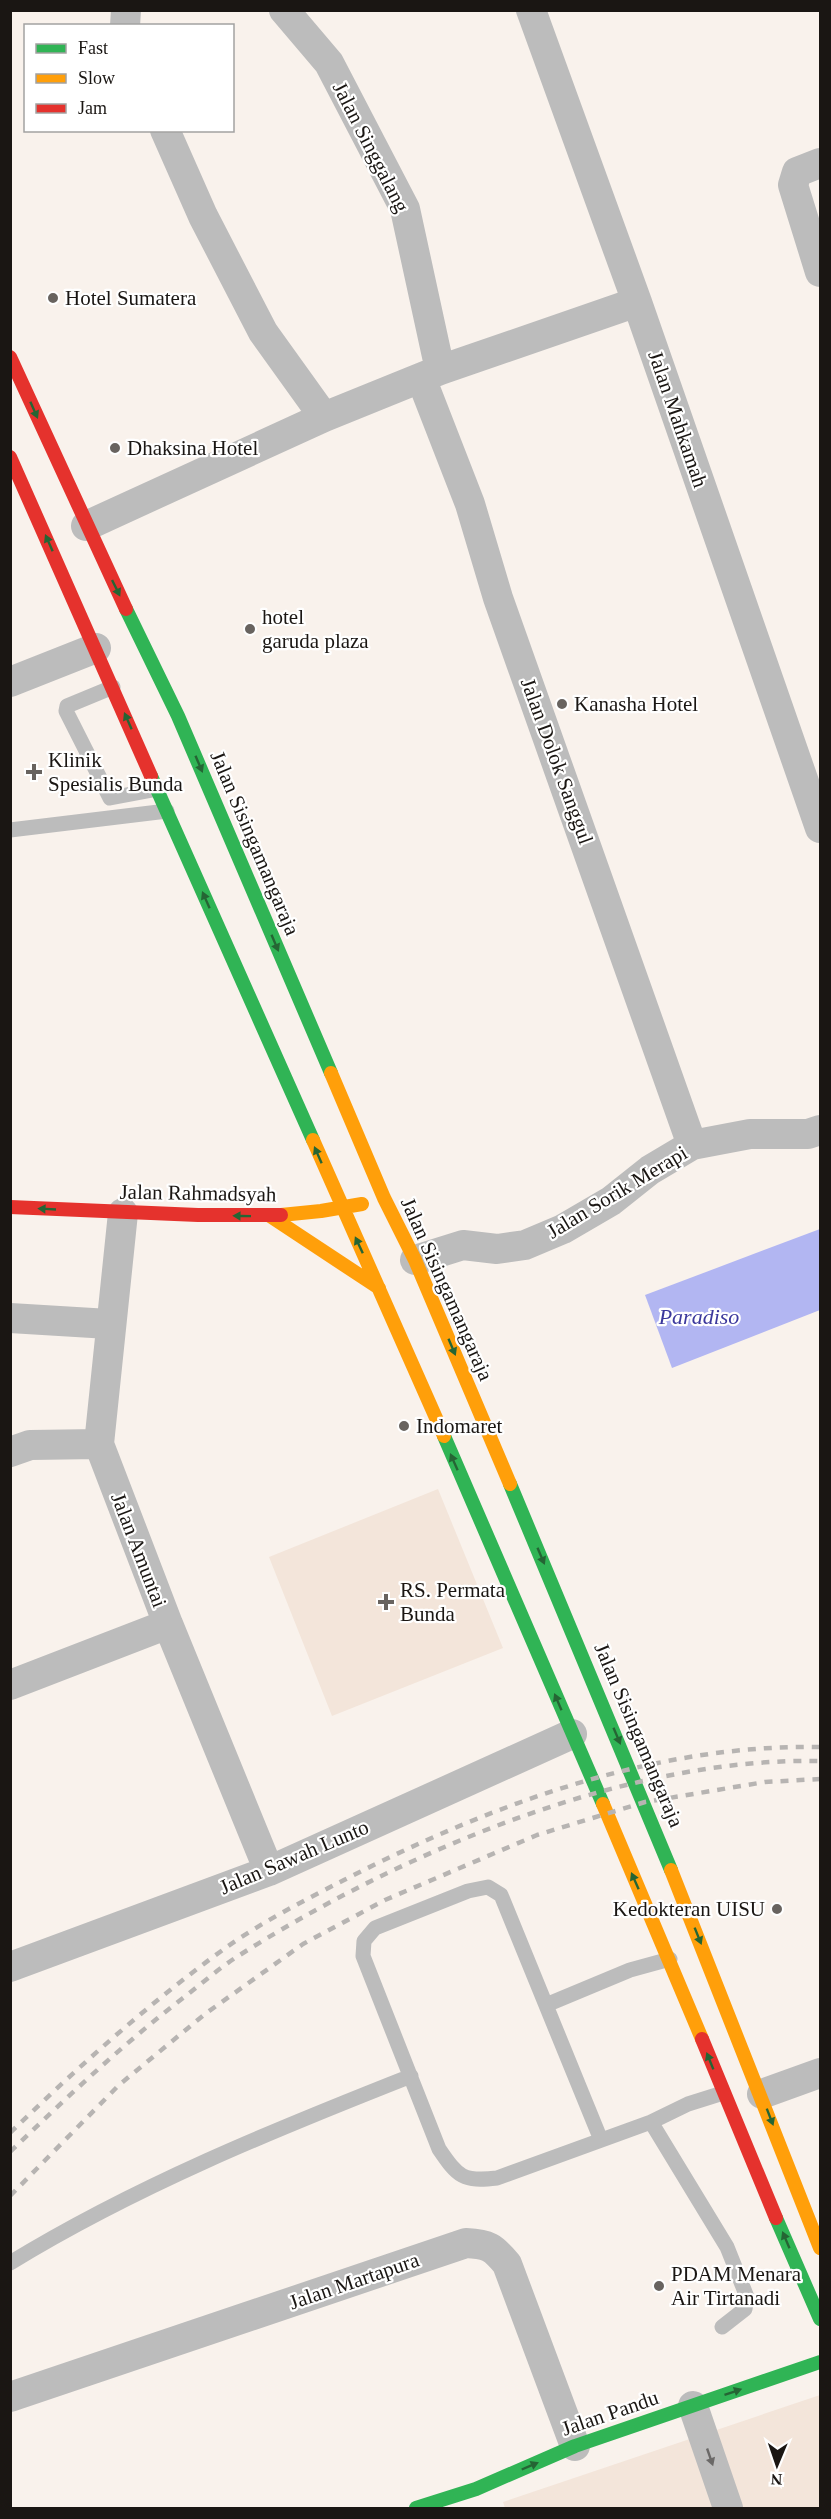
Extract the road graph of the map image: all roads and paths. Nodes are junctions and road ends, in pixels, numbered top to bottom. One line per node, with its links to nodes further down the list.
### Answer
1 (284, 10): 8 (street, Jalan Singgalang)
2 (531, 10): 6 (street, Jalan Mahkamah)
3 (166, 132): 9 (street)
4 (820, 163): 5 (street)
5 (820, 272)
6 (638, 302): 8 (street); 17 (street, Jalan Mahkamah)
7 (10, 357): 11 (main road, Jalan Sisingamangaraja, one-way to 11)
8 (430, 374): 9 (street); 20 (street, Jalan Dolok Sanggul)
9 (324, 417): 11 (street)
10 (10, 457): 12 (main road, one-way to 10)
11 (86, 526): 21 (main road, Jalan Sisingamangaraja, one-way to 21)
12 (96, 648): 13 (street); 14 (main road)
13 (10, 682)
14 (113, 687): 15 (main road, one-way to 14); 15 (lane)
15 (158, 789): 16 (main road)
16 (167, 811): 18 (lane); 23 (main road, one-way to 16)
17 (820, 828)
18 (10, 830)
19 (820, 1130): 20 (street, Jalan Sorik Merapi)
20 (692, 1145): 26 (street, Jalan Sorik Merapi)
21 (384, 1198): 23 (main road, Jalan Rahmadsyah); 26 (main road, Jalan Sisingamangaraja)
22 (10, 1207): 24 (main road, Jalan Rahmadsyah, one-way to 22)
23 (342, 1209): 25 (main road, Jalan Rahmadsyah); 27 (main road, one-way to 23)
24 (123, 1213): 25 (main road, Jalan Rahmadsyah, one-way to 24); 29 (street, Jalan Amuntai)
25 (270, 1216): 27 (main road)
26 (416, 1260): 42 (main road, Jalan Sisingamangaraja, one-way to 42)
27 (380, 1289): 34 (main road, one-way to 27)
28 (10, 1318): 29 (street)
29 (110, 1324): 30 (street, Jalan Amuntai)
30 (99, 1444): 31 (street); 32 (street, Jalan Amuntai)
31 (17, 1447)
32 (168, 1624): 33 (street); 35 (street, Jalan Amuntai)
33 (10, 1685)
34 (572, 1734): 35 (street, Jalan Sawah Lunto); 36 (main road, one-way to 34)
35 (269, 1871): 37 (street, Jalan Sawah Lunto)
36 (670, 1959): 38 (lane); 41 (main road, one-way to 36)
37 (10, 1967)
38 (546, 2005): 40 (lane); 44 (lane)
39 (820, 2073): 42 (street)
40 (411, 2076): 44 (lane); 46 (lane)
41 (723, 2093): 43 (lane); 47 (main road, one-way to 41)
42 (762, 2094): 45 (main road, Jalan Sisingamangaraja, one-way to 45)
43 (651, 2122): 44 (lane); 48 (lane)
44 (601, 2140)
45 (820, 2248)
46 (10, 2263)
47 (818, 2317)
48 (722, 2327)
49 (820, 2362): 51 (main road, Jalan Pandu, one-way to 49)
50 (10, 2397): 52 (street, Jalan Martapura)
51 (693, 2406): 52 (main road, Jalan Pandu); 55 (street, one-way to 55)
52 (575, 2446): 53 (main road, Jalan Pandu, one-way to 52)
53 (479, 2499): 54 (main road, Jalan Pandu)
54 (416, 2508)
55 (728, 2508)

